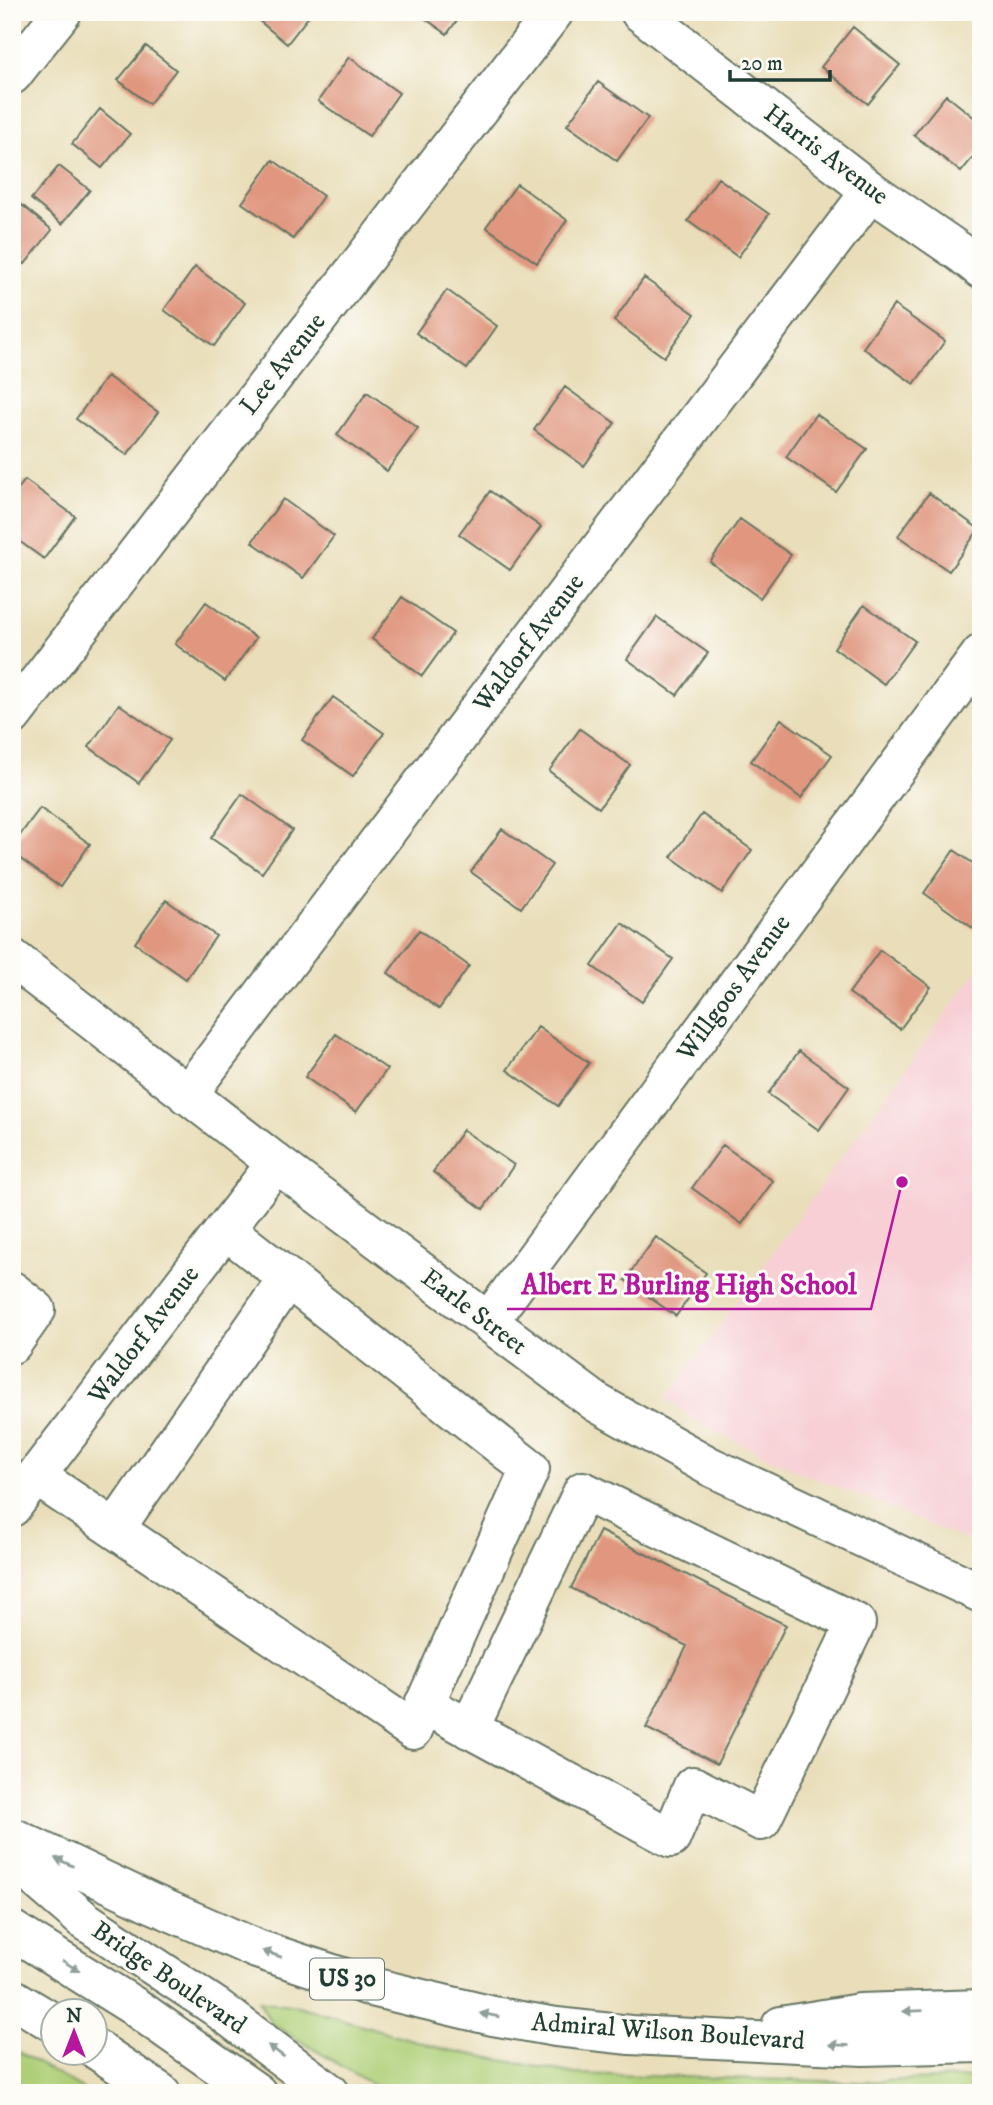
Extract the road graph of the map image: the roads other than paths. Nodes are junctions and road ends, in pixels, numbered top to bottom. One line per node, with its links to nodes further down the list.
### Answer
1 (62, 12): 4 (main road)
2 (554, 12): 8 (main road, Lee Avenue)
3 (640, 12): 5 (main road, Harris Avenue)
4 (12, 75)
5 (871, 191): 6 (main road, Harris Avenue); 10 (main road, Waldorf Avenue)
6 (974, 250)
7 (981, 654): 15 (main road, Willgoos Avenue)
8 (12, 716)
9 (12, 958): 10 (main road, Earle Street)
10 (187, 1095): 11 (main road, Earle Street)
11 (276, 1163): 12 (main road, Waldorf Avenue); 15 (main road, Earle Street)
12 (225, 1229): 13 (main road); 17 (main road, Waldorf Avenue)
13 (288, 1278): 19 (main road); 21 (main road)
14 (12, 1291): 16 (main road)
15 (488, 1322): 20 (main road, Earle Street)
16 (12, 1344)
17 (36, 1476): 18 (main road, Waldorf Avenue); 19 (main road)
18 (12, 1507)
19 (115, 1529): 21 (main road)
20 (981, 1593)
21 (424, 1704): 22 (main road)
22 (469, 1729): 22 (main road)
23 (12, 1838): 29 (main road, Admiral Wilson Boulevard / US 30, one-way to 23)
24 (12, 1858): 34 (main road, Bridge Boulevard, one-way to 24)
25 (12, 1930): 33 (main road, one-way to 33)
26 (12, 1998): 28 (main road)
27 (981, 2009): 29 (main road, one-way to 29)
28 (38, 2014)
29 (704, 2038): 30 (main road, Admiral Wilson Boulevard / US 30, one-way to 29)
30 (981, 2043)
31 (108, 2057): 32 (main road)
32 (161, 2093)
33 (257, 2093)
34 (330, 2093)

